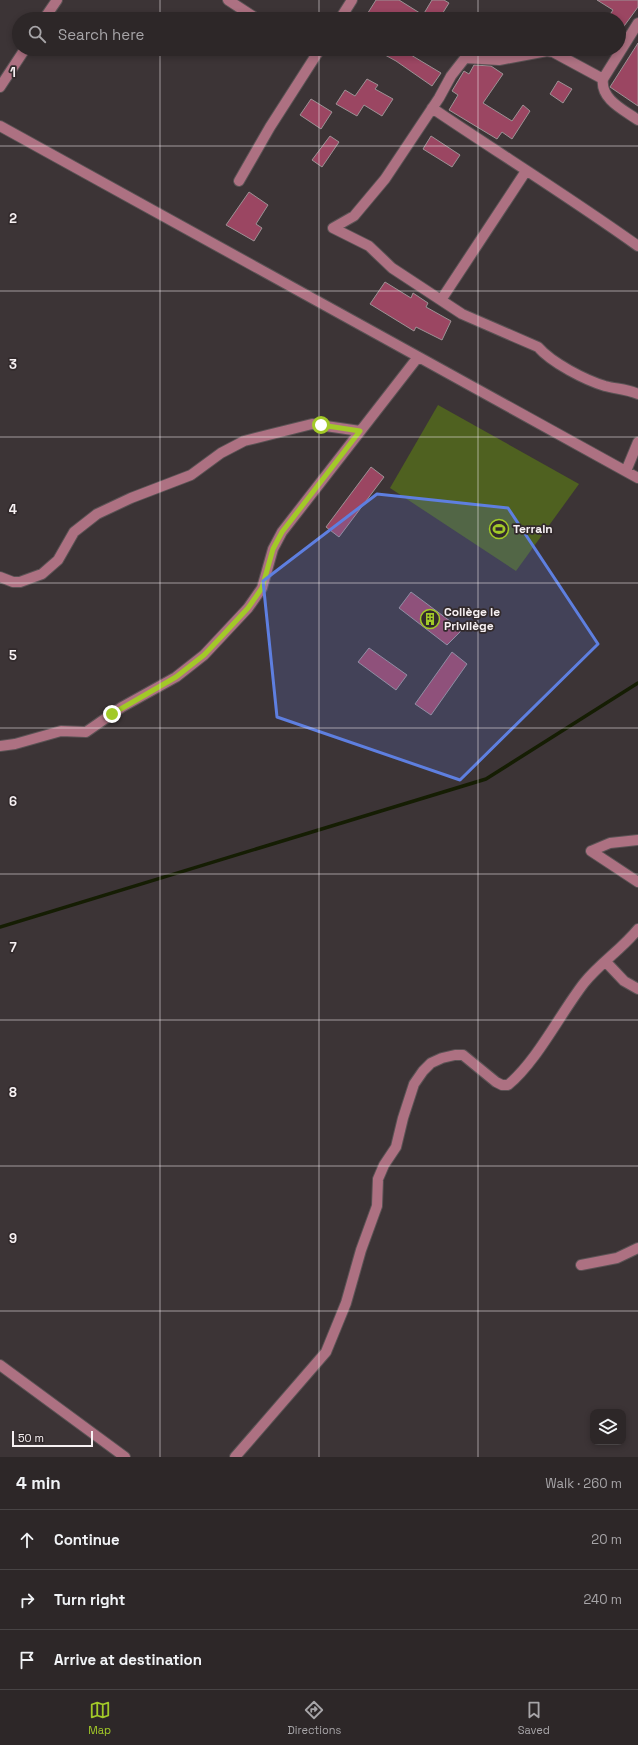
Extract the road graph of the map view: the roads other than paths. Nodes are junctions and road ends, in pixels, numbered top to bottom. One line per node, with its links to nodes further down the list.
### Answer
1 (57, 0): 4 (street)
2 (228, 0): 5 (street)
3 (352, 0): 6 (street)
4 (49, 12)
5 (247, 12)
6 (344, 12)
7 (638, 23): 8 (street)
8 (626, 42)
9 (20, 56): 15 (street)
10 (315, 56): 20 (street)
11 (518, 56): 16 (street)
12 (561, 56): 14 (street)
13 (617, 56): 14 (street)
14 (603, 79): 17 (street)
15 (0, 87)
16 (432, 108): 19 (street); 22 (street)
17 (638, 120)
18 (0, 126): 23 (street)
19 (526, 171): 21 (street); 22 (street)
20 (239, 181)
21 (638, 246)
22 (441, 300): 24 (street)
23 (418, 357): 25 (street); 27 (street)
24 (638, 394)
25 (360, 431): 29 (street); 30 (street)
26 (638, 442): 27 (street)
27 (626, 471): 28 (street)
28 (638, 478)
29 (0, 578)
30 (0, 746)
31 (638, 840): 32 (street)
32 (638, 882)
33 (638, 929): 34 (street)
34 (606, 962): 35 (street); 40 (street)
35 (638, 989)
36 (638, 1248): 37 (street)
37 (581, 1265)
38 (0, 1365): 39 (street)
39 (125, 1457)
40 (235, 1457)

